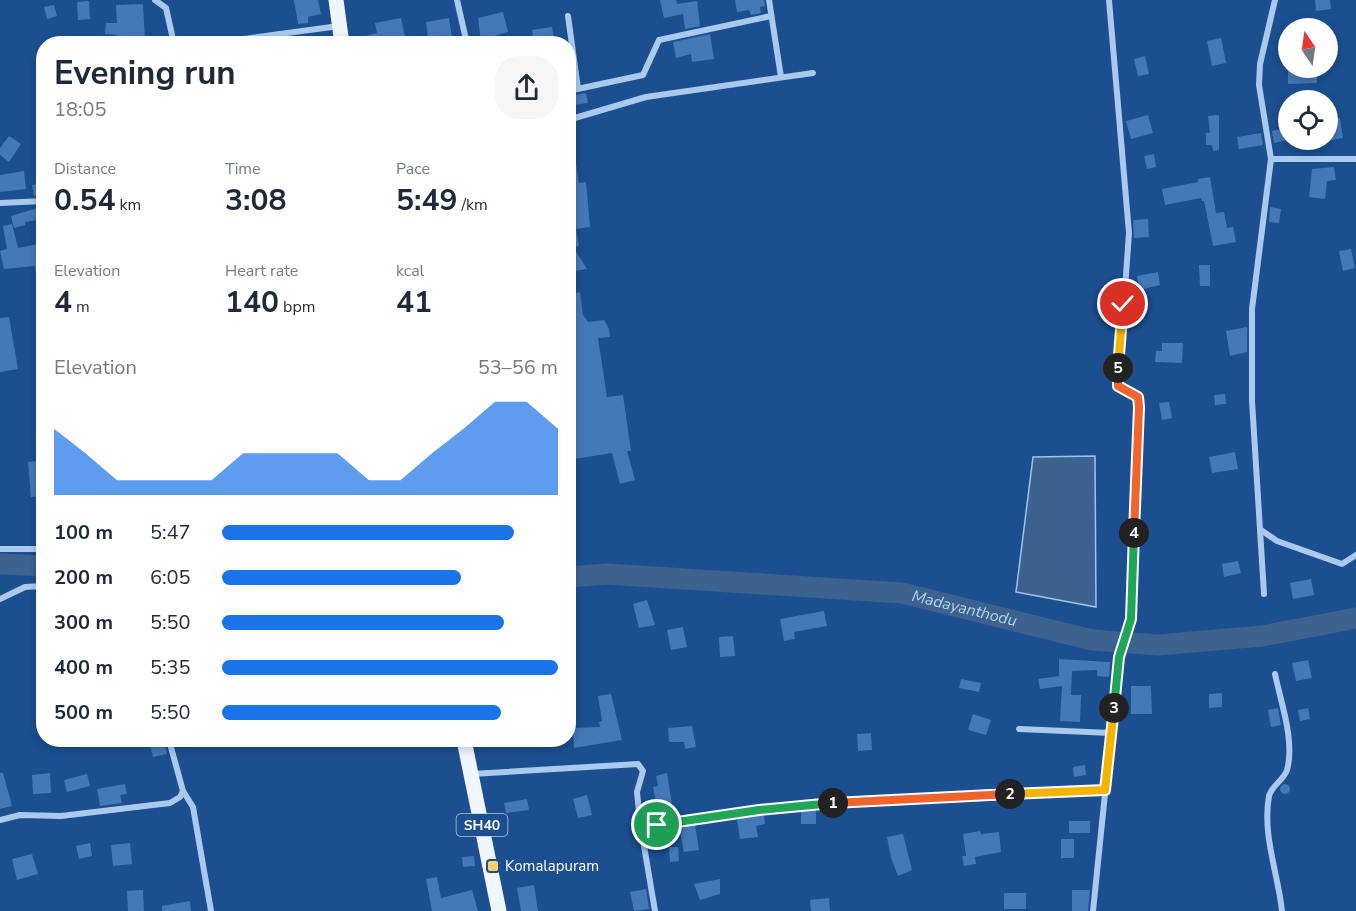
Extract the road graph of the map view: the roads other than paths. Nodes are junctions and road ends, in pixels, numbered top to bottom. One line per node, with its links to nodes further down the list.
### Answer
1 (155, 0): 8 (street)
2 (166, 0): 8 (street)
3 (336, 0): 11 (main road)
4 (457, 0): 15 (street)
5 (769, 0): 10 (street)
6 (1109, 0): 35 (street)
7 (1275, 0): 22 (street)
8 (166, 8): 12 (street)
9 (568, 16): 16 (street)
10 (771, 16): 19 (street); 20 (street)
11 (340, 26): 13 (street); 14 (main road)
12 (172, 36)
13 (266, 36)
14 (341, 36)
15 (465, 36)
16 (571, 36)
17 (813, 73): 19 (street)
18 (576, 74): 20 (street)
19 (781, 77): 21 (street)
20 (578, 89)
21 (576, 118)
22 (1271, 159): 23 (street); 26 (street)
23 (1356, 159)
24 (36, 201): 25 (street)
25 (0, 203)
26 (1261, 530): 29 (street); 31 (street)
27 (0, 549): 28 (street)
28 (36, 549)
29 (1356, 555)
30 (36, 586): 32 (street)
31 (1264, 594)
32 (0, 599)
33 (1275, 674): 47 (street)
34 (1019, 729): 35 (street)
35 (1111, 733): 39 (street)
36 (171, 747): 40 (street)
37 (465, 747): 38 (main road, SH40)
38 (471, 774): 42 (street); 44 (main road, SH40)
39 (1105, 790): 42 (street); 46 (street)
40 (183, 791): 41 (street); 43 (street)
41 (0, 820)
42 (640, 822): 45 (street)
43 (211, 911)
44 (499, 911)
45 (655, 911)
46 (1093, 911)
47 (1282, 911)

